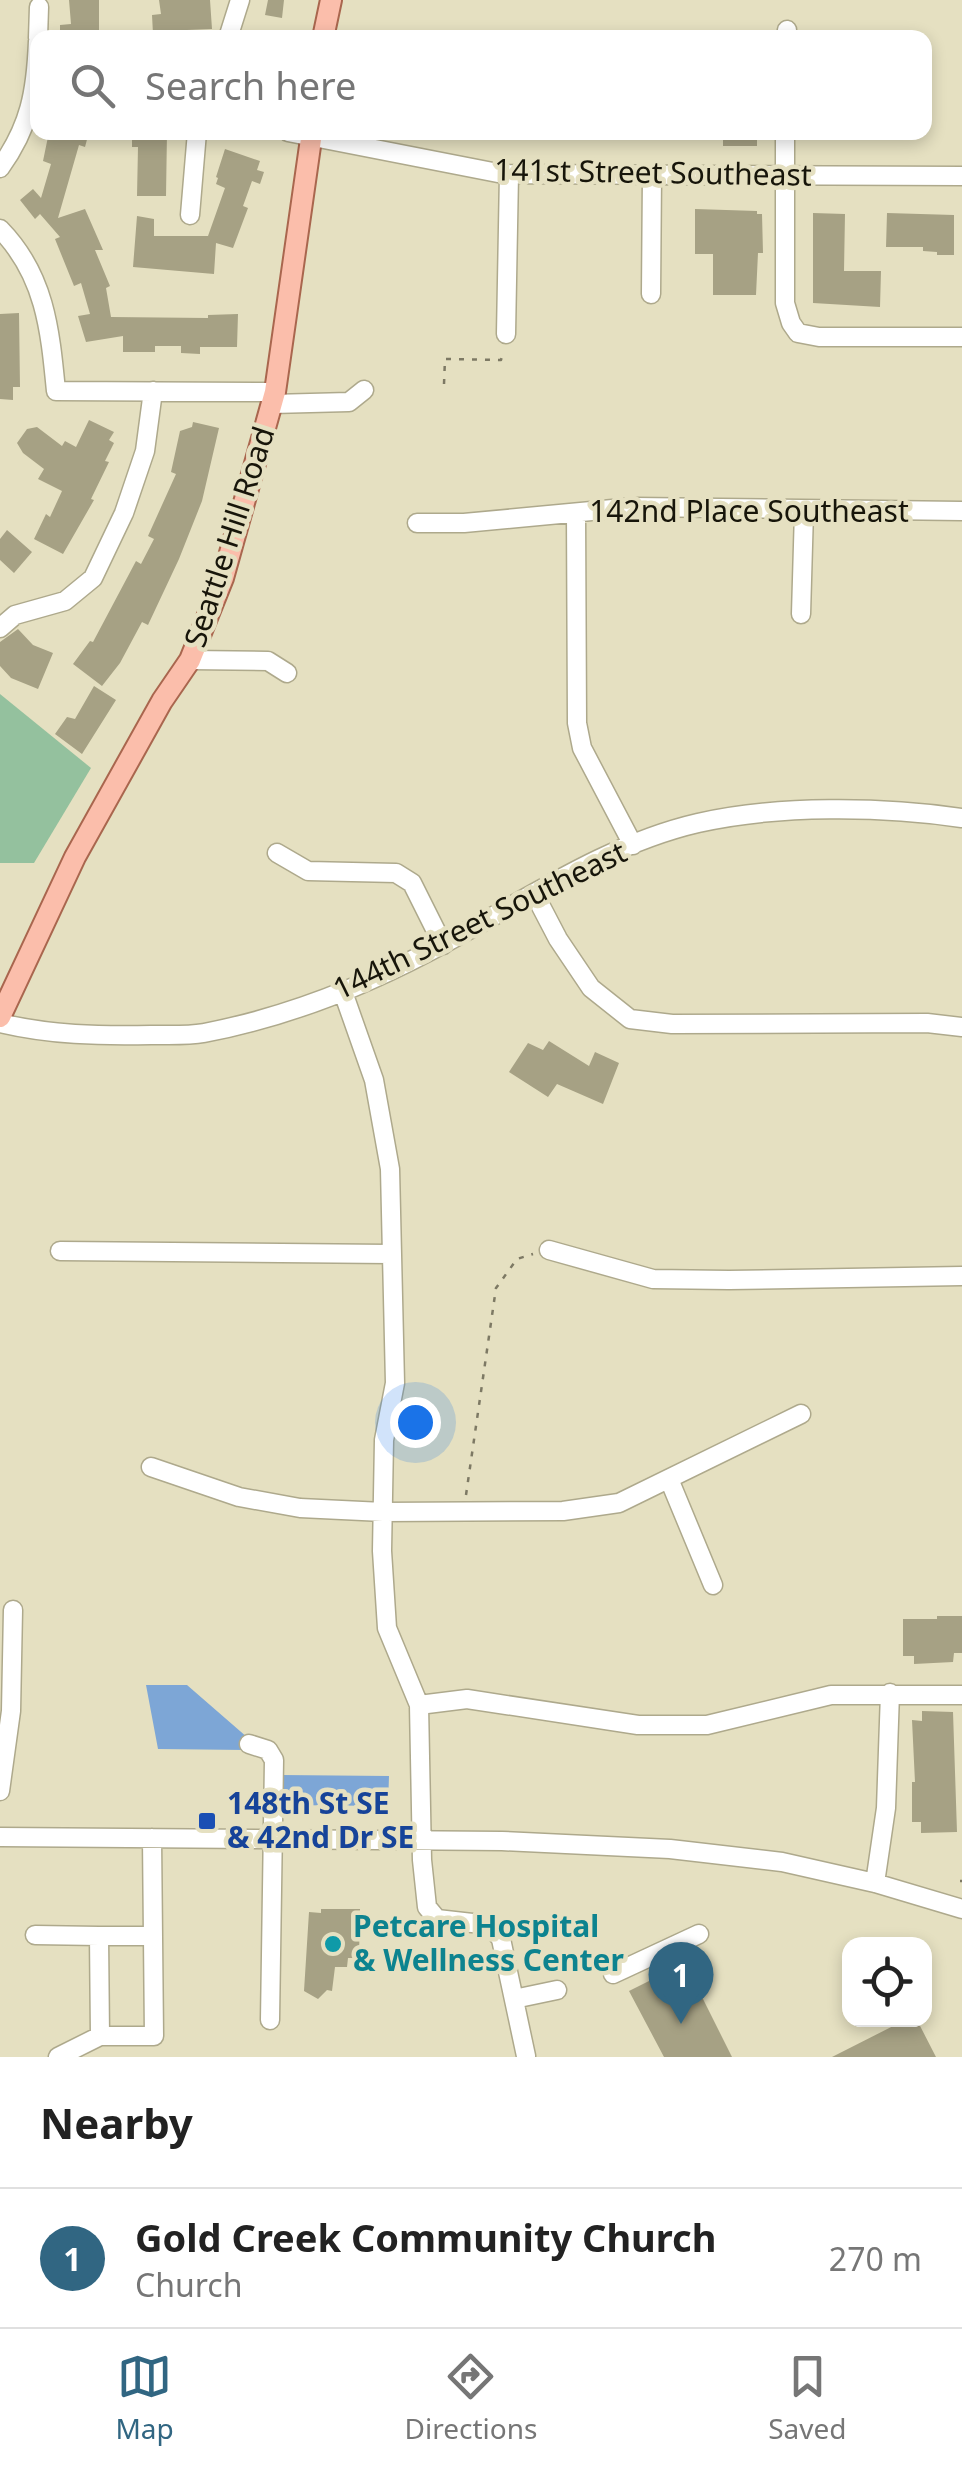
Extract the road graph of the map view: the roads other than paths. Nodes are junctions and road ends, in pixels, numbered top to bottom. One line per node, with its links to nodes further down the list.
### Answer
1 (240, 0): 5 (street)
2 (330, 0): 6 (main road)
3 (39, 7): 4 (street)
4 (38, 30)
5 (231, 30)
6 (324, 30)
7 (30, 111): 12 (street)
8 (196, 140): 17 (street)
9 (311, 140): 24 (main road, Seattle Hill Road)
10 (337, 140): 13 (street, 141st Street Southeast)
11 (786, 140): 15 (street)
12 (0, 168)
13 (509, 174): 14 (street, 141st Street Southeast); 20 (street)
14 (652, 174): 15 (street, 141st Street Southeast); 19 (street)
15 (785, 175): 16 (street, 141st Street Southeast); 21 (street)
16 (962, 176)
17 (190, 214)
18 (0, 229): 23 (street)
19 (651, 294)
20 (506, 334)
21 (962, 337)
22 (364, 390): 24 (street)
23 (153, 391): 24 (street); 30 (street)
24 (274, 398): 31 (main road, Seattle Hill Road)
25 (804, 511): 26 (street, 142nd Place Southeast); 27 (street, 142nd Place Southeast); 29 (street)
26 (962, 512)
27 (576, 513): 28 (street, 142nd Place Southeast); 34 (street)
28 (417, 524)
29 (801, 614)
30 (0, 628)
31 (190, 660): 32 (street); 39 (main road, Seattle Hill Road)
32 (287, 673)
33 (962, 818): 34 (street, 144th Street Southeast)
34 (633, 844): 36 (street, 144th Street Southeast)
35 (277, 853): 37 (street)
36 (534, 893): 37 (street, 144th Street Southeast); 40 (street)
37 (442, 944): 38 (street, 144th Street Southeast)
38 (344, 992): 39 (street, 144th Street Southeast); 43 (street)
39 (0, 1020)
40 (962, 1027)
41 (549, 1250): 44 (street)
42 (60, 1251): 43 (street)
43 (390, 1254): 48 (street)
44 (962, 1276)
45 (800, 1414): 47 (street)
46 (151, 1467): 48 (street)
47 (669, 1479): 48 (street); 49 (street)
48 (383, 1512): 53 (street)
49 (713, 1586)
50 (13, 1610): 54 (street)
51 (890, 1693): 52 (street); 53 (street); 61 (street)
52 (962, 1694)
53 (420, 1705): 60 (street)
54 (3, 1737): 56 (street)
55 (249, 1744): 59 (street)
56 (0, 1791)
57 (0, 1837): 58 (street)
58 (152, 1838): 59 (street); 66 (street)
59 (272, 1838): 60 (street); 70 (street)
60 (420, 1840): 61 (street); 69 (street)
61 (876, 1882): 62 (street)
62 (962, 1908)
63 (699, 1934): 67 (street)
64 (35, 1936): 65 (street)
65 (99, 1936): 66 (street); 71 (street)
66 (154, 1936): 71 (street)
67 (614, 1974)
68 (557, 1990): 69 (street)
69 (514, 1999): 72 (street)
70 (270, 2020)
71 (100, 2036): 73 (street)
72 (526, 2056)
73 (58, 2057)

